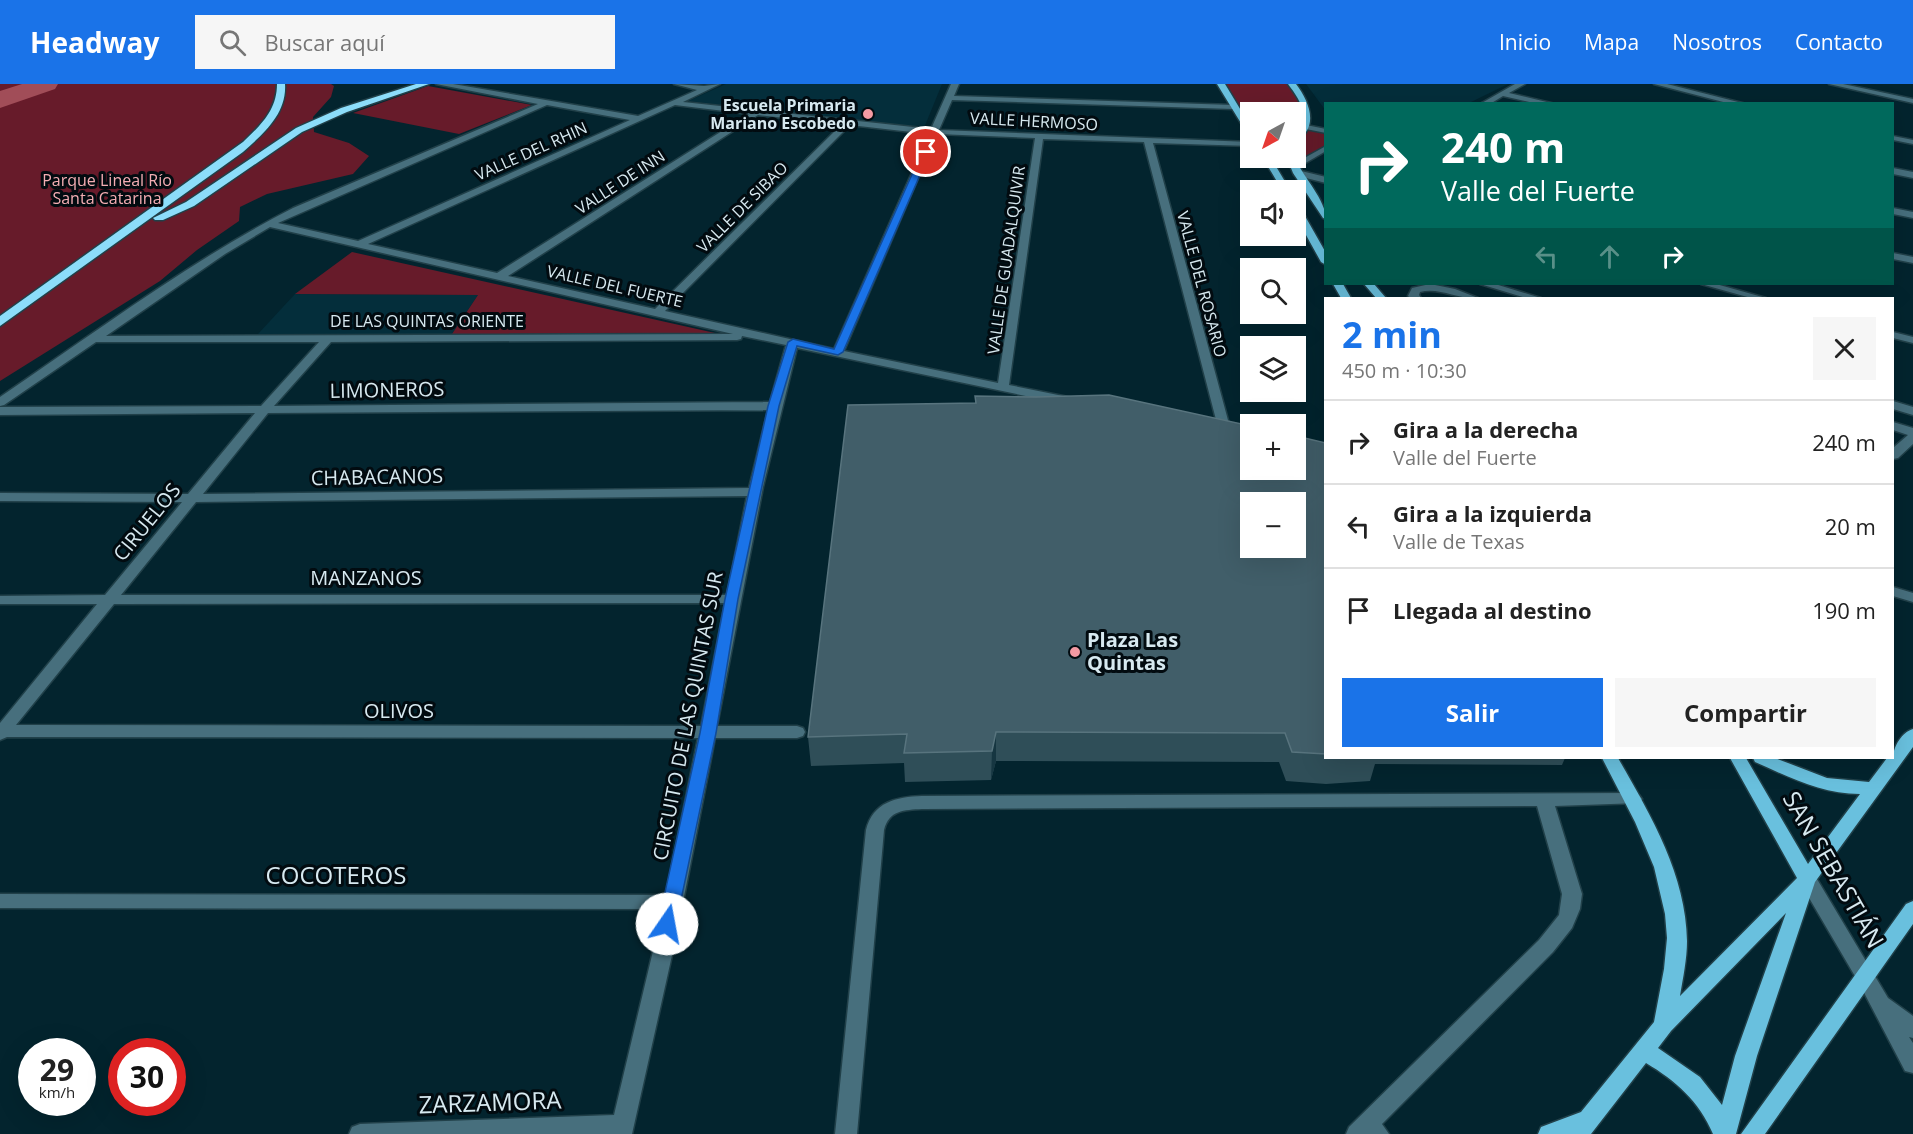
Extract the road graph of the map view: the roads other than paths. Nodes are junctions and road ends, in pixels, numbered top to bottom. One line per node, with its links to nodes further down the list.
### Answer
1 (281, 84): 47 (highway)
2 (425, 84): 47 (highway)
3 (440, 84): 21 (street)
4 (678, 84): 12 (street)
5 (716, 84): 12 (street, VALLE DEL RHIN)
6 (955, 84): 14 (street)
7 (1221, 84): 22 (main road)
8 (1292, 84): 16 (main road)
9 (1521, 84): 13 (street)
10 (1658, 84): 19 (street)
11 (1833, 84): 15 (street)
12 (706, 89): 20 (street, VALLE DEL RHIN)
13 (1502, 94): 17 (street); 18 (street)
14 (948, 98): 22 (street); 29 (street)
15 (1913, 101)
16 (1302, 102)
17 (1488, 102)
18 (1542, 102)
19 (1734, 102)
20 (674, 103): 23 (street, VALLE HERMOSO); 25 (street, VALLE DEL RHIN)
21 (546, 104): 25 (street); 45 (street)
22 (1233, 107): 24 (main road)
23 (757, 112): 26 (street, VALLE HERMOSO); 52 (street, VALLE DE INN)
24 (1240, 118)
25 (639, 119): 48 (street, VALLE DEL RHIN)
26 (847, 123): 29 (street, VALLE HERMOSO); 62 (street, VALLE DE SIBAO)
27 (1306, 127): 28 (street)
28 (1324, 131)
29 (935, 132): 30 (street, VALLE HERMOSO); 70 (street)
30 (1039, 137): 32 (street, VALLE HERMOSO); 71 (street, VALLE DE GUADALQUIVIR)
31 (1894, 138): 33 (street)
32 (1148, 141): 34 (street, VALLE HERMOSO); 81 (street, VALLE DEL ROSARIO)
33 (1913, 142)
34 (1240, 144)
35 (1324, 149): 36 (street)
36 (1306, 159)
37 (1296, 168): 43 (main road)
38 (1300, 168): 41 (street)
39 (1894, 171): 40 (street)
40 (1913, 175)
41 (1324, 179)
42 (1894, 211): 44 (street)
43 (1324, 213)
44 (1913, 215)
45 (269, 224): 48 (street, VALLE DEL FUERTE); 67 (street)
46 (1306, 226): 50 (main road)
47 (122, 236): 63 (highway)
48 (358, 245): 52 (street, VALLE DEL FUERTE)
49 (1894, 256): 51 (street)
50 (1324, 258)
51 (1913, 260)
52 (500, 276): 62 (street, VALLE DEL FUERTE)
53 (1371, 285): 57 (main road)
54 (1489, 285): 60 (street)
55 (1714, 285): 56 (street)
56 (1731, 287): 61 (street)
57 (1380, 297)
58 (1414, 297): 59 (street)
59 (1469, 297)
60 (1532, 297)
61 (1758, 297)
62 (658, 312): 65 (street, VALLE DEL FUERTE)
63 (0, 322)
64 (1894, 335): 68 (street)
65 (762, 337): 66 (street, DE LAS QUINTAS ORIENTE); 69 (street, VALLE DEL FUERTE)
66 (328, 338): 67 (street, DE LAS QUINTAS ORIENTE); 77 (street, CIRUELOS)
67 (92, 339): 72 (street)
68 (1913, 340)
69 (793, 342): 70 (street, VALLE DEL FUERTE); 75 (street, CIRCUITO DE LAS QUINTAS SUR)
70 (838, 352): 71 (street, VALLE DEL FUERTE)
71 (1003, 387): 73 (street, VALLE DEL FUERTE)
72 (0, 402)
73 (1085, 405)
74 (1894, 405): 78 (street)
75 (774, 406): 77 (street, LIMONEROS); 84 (street, CIRCUITO DE LAS QUINTAS SUR)
76 (0, 411): 77 (street, LIMONEROS)
77 (263, 411): 86 (street, CIRUELOS)
78 (1913, 411)
79 (1894, 426): 80 (street)
80 (1913, 432)
81 (1226, 435)
82 (1913, 437): 83 (street)
83 (1894, 454)
84 (755, 492): 86 (street, CHABACANOS); 90 (street, CIRCUITO DE LAS QUINTAS SUR)
85 (0, 497): 86 (street, CHABACANOS)
86 (192, 498): 88 (street, CIRUELOS)
87 (1894, 591): 89 (street)
88 (111, 598): 90 (street, MANZANOS); 91 (street, MANZANOS); 92 (street, CIRUELOS)
89 (1913, 598)
90 (731, 599): 94 (street, CIRCUITO DE LAS QUINTAS SUR)
91 (0, 600)
92 (1, 732): 94 (street, OLIVOS)
93 (797, 732): 94 (street, OLIVOS)
94 (708, 733): 104 (street, CIRCUITO DE LAS QUINTAS SUR)
95 (1913, 735): 99 (main road)
96 (1611, 759): 101 (main road)
97 (1739, 759): 102 (main road, SAN SEBASTIÁN)
98 (1763, 759): 99 (main road)
99 (1873, 788): 102 (main road)
100 (1544, 799): 101 (street); 114 (street); 116 (street)
101 (1633, 799): 108 (main road)
102 (1807, 879): 106 (street, SAN SEBASTIÁN); 108 (main road); 118 (main road)
103 (0, 901): 104 (street, COCOTEROS)
104 (672, 902): 113 (street, CIRCUITO DE LAS QUINTAS SUR)
105 (1913, 909): 106 (main road)
106 (1866, 978): 107 (street, SAN SEBASTIÁN); 119 (main road)
107 (1878, 999): 109 (street); 111 (street, SAN SEBASTIÁN)
108 (1664, 1025): 110 (main road)
109 (1913, 1029)
110 (1643, 1050): 112 (main road); 118 (main road)
111 (1913, 1064)
112 (1583, 1126): 117 (main road)
113 (622, 1130): 115 (street, ZARZAMORA)
114 (1367, 1131)
115 (360, 1134)
116 (846, 1134)
117 (1549, 1134)
118 (1725, 1134)
119 (1752, 1134)

